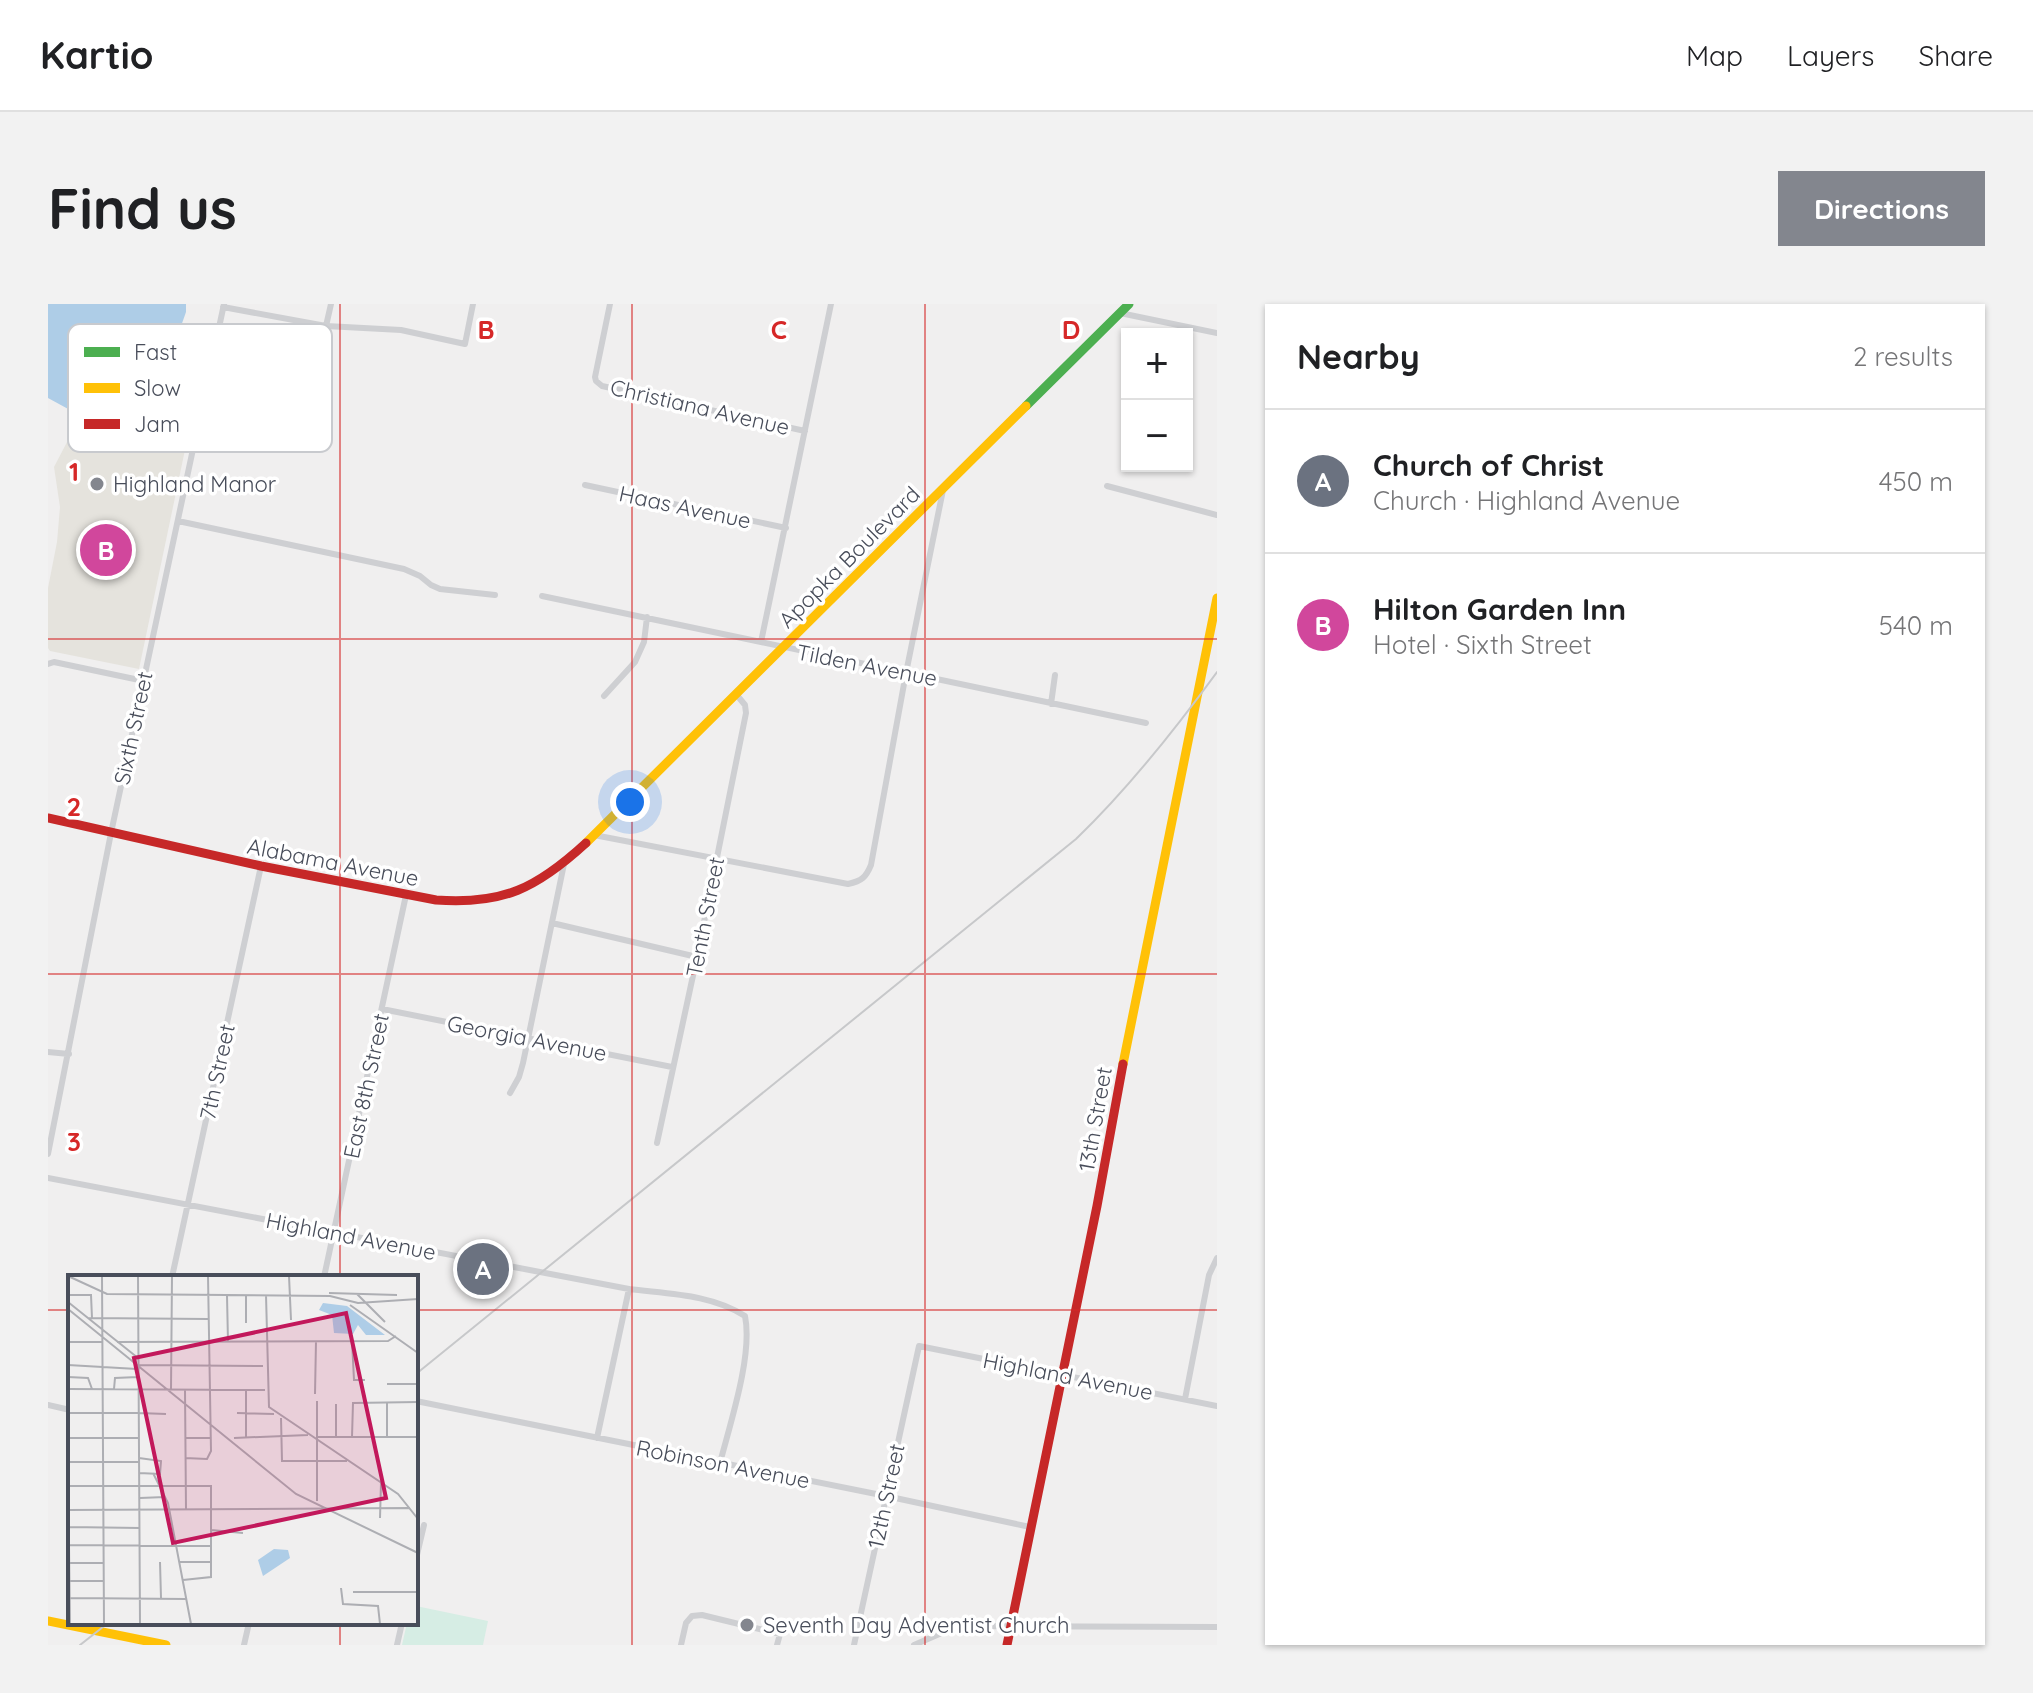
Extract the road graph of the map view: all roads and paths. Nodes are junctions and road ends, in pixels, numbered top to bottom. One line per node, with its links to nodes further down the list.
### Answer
1 (331, 304): 9 (street)
2 (473, 304): 10 (street)
3 (610, 304): 12 (street, Christiana Avenue)
4 (831, 304): 12 (street)
5 (1129, 304): 7 (street, Apopka Boulevard)
6 (223, 306): 8 (street)
7 (1120, 313): 11 (street); 16 (street, Apopka Boulevard)
8 (316, 324)
9 (326, 324)
10 (332, 326)
11 (1217, 333)
12 (805, 431): 19 (street)
13 (192, 452): 18 (street, Sixth Street)
14 (585, 485): 19 (street, Haas Avenue)
15 (1107, 486): 17 (street)
16 (944, 488): 25 (street, Apopka Boulevard); 28 (street)
17 (1217, 515)
18 (178, 521): 20 (street); 30 (street, Sixth Street)
19 (786, 528): 24 (street)
20 (495, 595)
21 (542, 596): 23 (street, Tilden Avenue)
22 (1217, 598): 60 (street, 13th Street)
23 (647, 617): 24 (street, Tilden Avenue); 32 (street)
24 (761, 642): 25 (street, Tilden Avenue)
25 (782, 648): 28 (street, Tilden Avenue); 31 (street, Apopka Boulevard)
26 (48, 656): 27 (street)
27 (51, 663): 30 (street)
28 (906, 673): 33 (street, Tilden Avenue); 38 (street)
29 (1055, 675): 33 (street)
30 (144, 681): 36 (street, Sixth Street)
31 (736, 694): 37 (street, Apopka Boulevard); 38 (street, Tenth Street)
32 (604, 696)
33 (1051, 704): 34 (street, Tilden Avenue)
34 (1146, 723)
35 (48, 818): 36 (street, Alabama Avenue)
36 (111, 833): 40 (street, Alabama Avenue); 47 (street, Sixth Street)
37 (594, 835): 38 (street); 39 (street, Alabama Avenue)
38 (716, 858): 43 (street, Tenth Street)
39 (564, 864): 41 (street, Alabama Avenue); 42 (street)
40 (261, 866): 41 (street, Alabama Avenue); 53 (street, 7th Street)
41 (406, 895): 44 (street, East 8th Street)
42 (552, 923): 43 (street); 45 (street)
43 (697, 957): 48 (street, Tenth Street)
44 (382, 1009): 45 (street, Georgia Avenue); 54 (street, East 8th Street)
45 (528, 1038): 48 (street, Georgia Avenue); 49 (street)
46 (48, 1052): 47 (street)
47 (69, 1054): 51 (street, Sixth Street)
48 (672, 1067): 50 (street, Tenth Street)
49 (510, 1093)
50 (657, 1143)
51 (48, 1154)
52 (48, 1178): 53 (street, Highland Avenue)
53 (188, 1204): 54 (street, Highland Avenue); 56 (street, 7th Street)
54 (334, 1232): 57 (street, East 8th Street); 58 (street, Highland Avenue)
55 (1217, 1258): 61 (street)
56 (172, 1275)
57 (324, 1275)
58 (629, 1289): 66 (street); 67 (street, Highland Avenue)
59 (919, 1346): 60 (street, Highland Avenue); 68 (street, 12th Street)
60 (1061, 1375): 61 (street, Highland Avenue); 70 (street, 13th Street)
61 (1185, 1399): 64 (street, Highland Avenue)
62 (418, 1401): 66 (street, Robinson Avenue)
63 (48, 1405): 65 (street)
64 (1217, 1406)
65 (68, 1410)
66 (597, 1438): 67 (street, Robinson Avenue)
67 (720, 1463): 68 (street, Robinson Avenue)
68 (886, 1496): 70 (street, Robinson Avenue); 84 (street, 12th Street)
69 (424, 1525): 71 (street)
70 (1030, 1527): 75 (street, 13th Street)
71 (418, 1550)
72 (72, 1625): 76 (street)
73 (249, 1625): 80 (street)
74 (402, 1625): 81 (street)
75 (1010, 1626): 77 (street); 78 (street); 86 (street, 13th Street)
76 (95, 1627): 79 (street)
77 (1217, 1627)
78 (928, 1642): 85 (street)
79 (166, 1645)
80 (244, 1645)
81 (397, 1645)
82 (681, 1645): 83 (street)
83 (777, 1645)
84 (854, 1645)
85 (914, 1645)
86 (1007, 1645)

